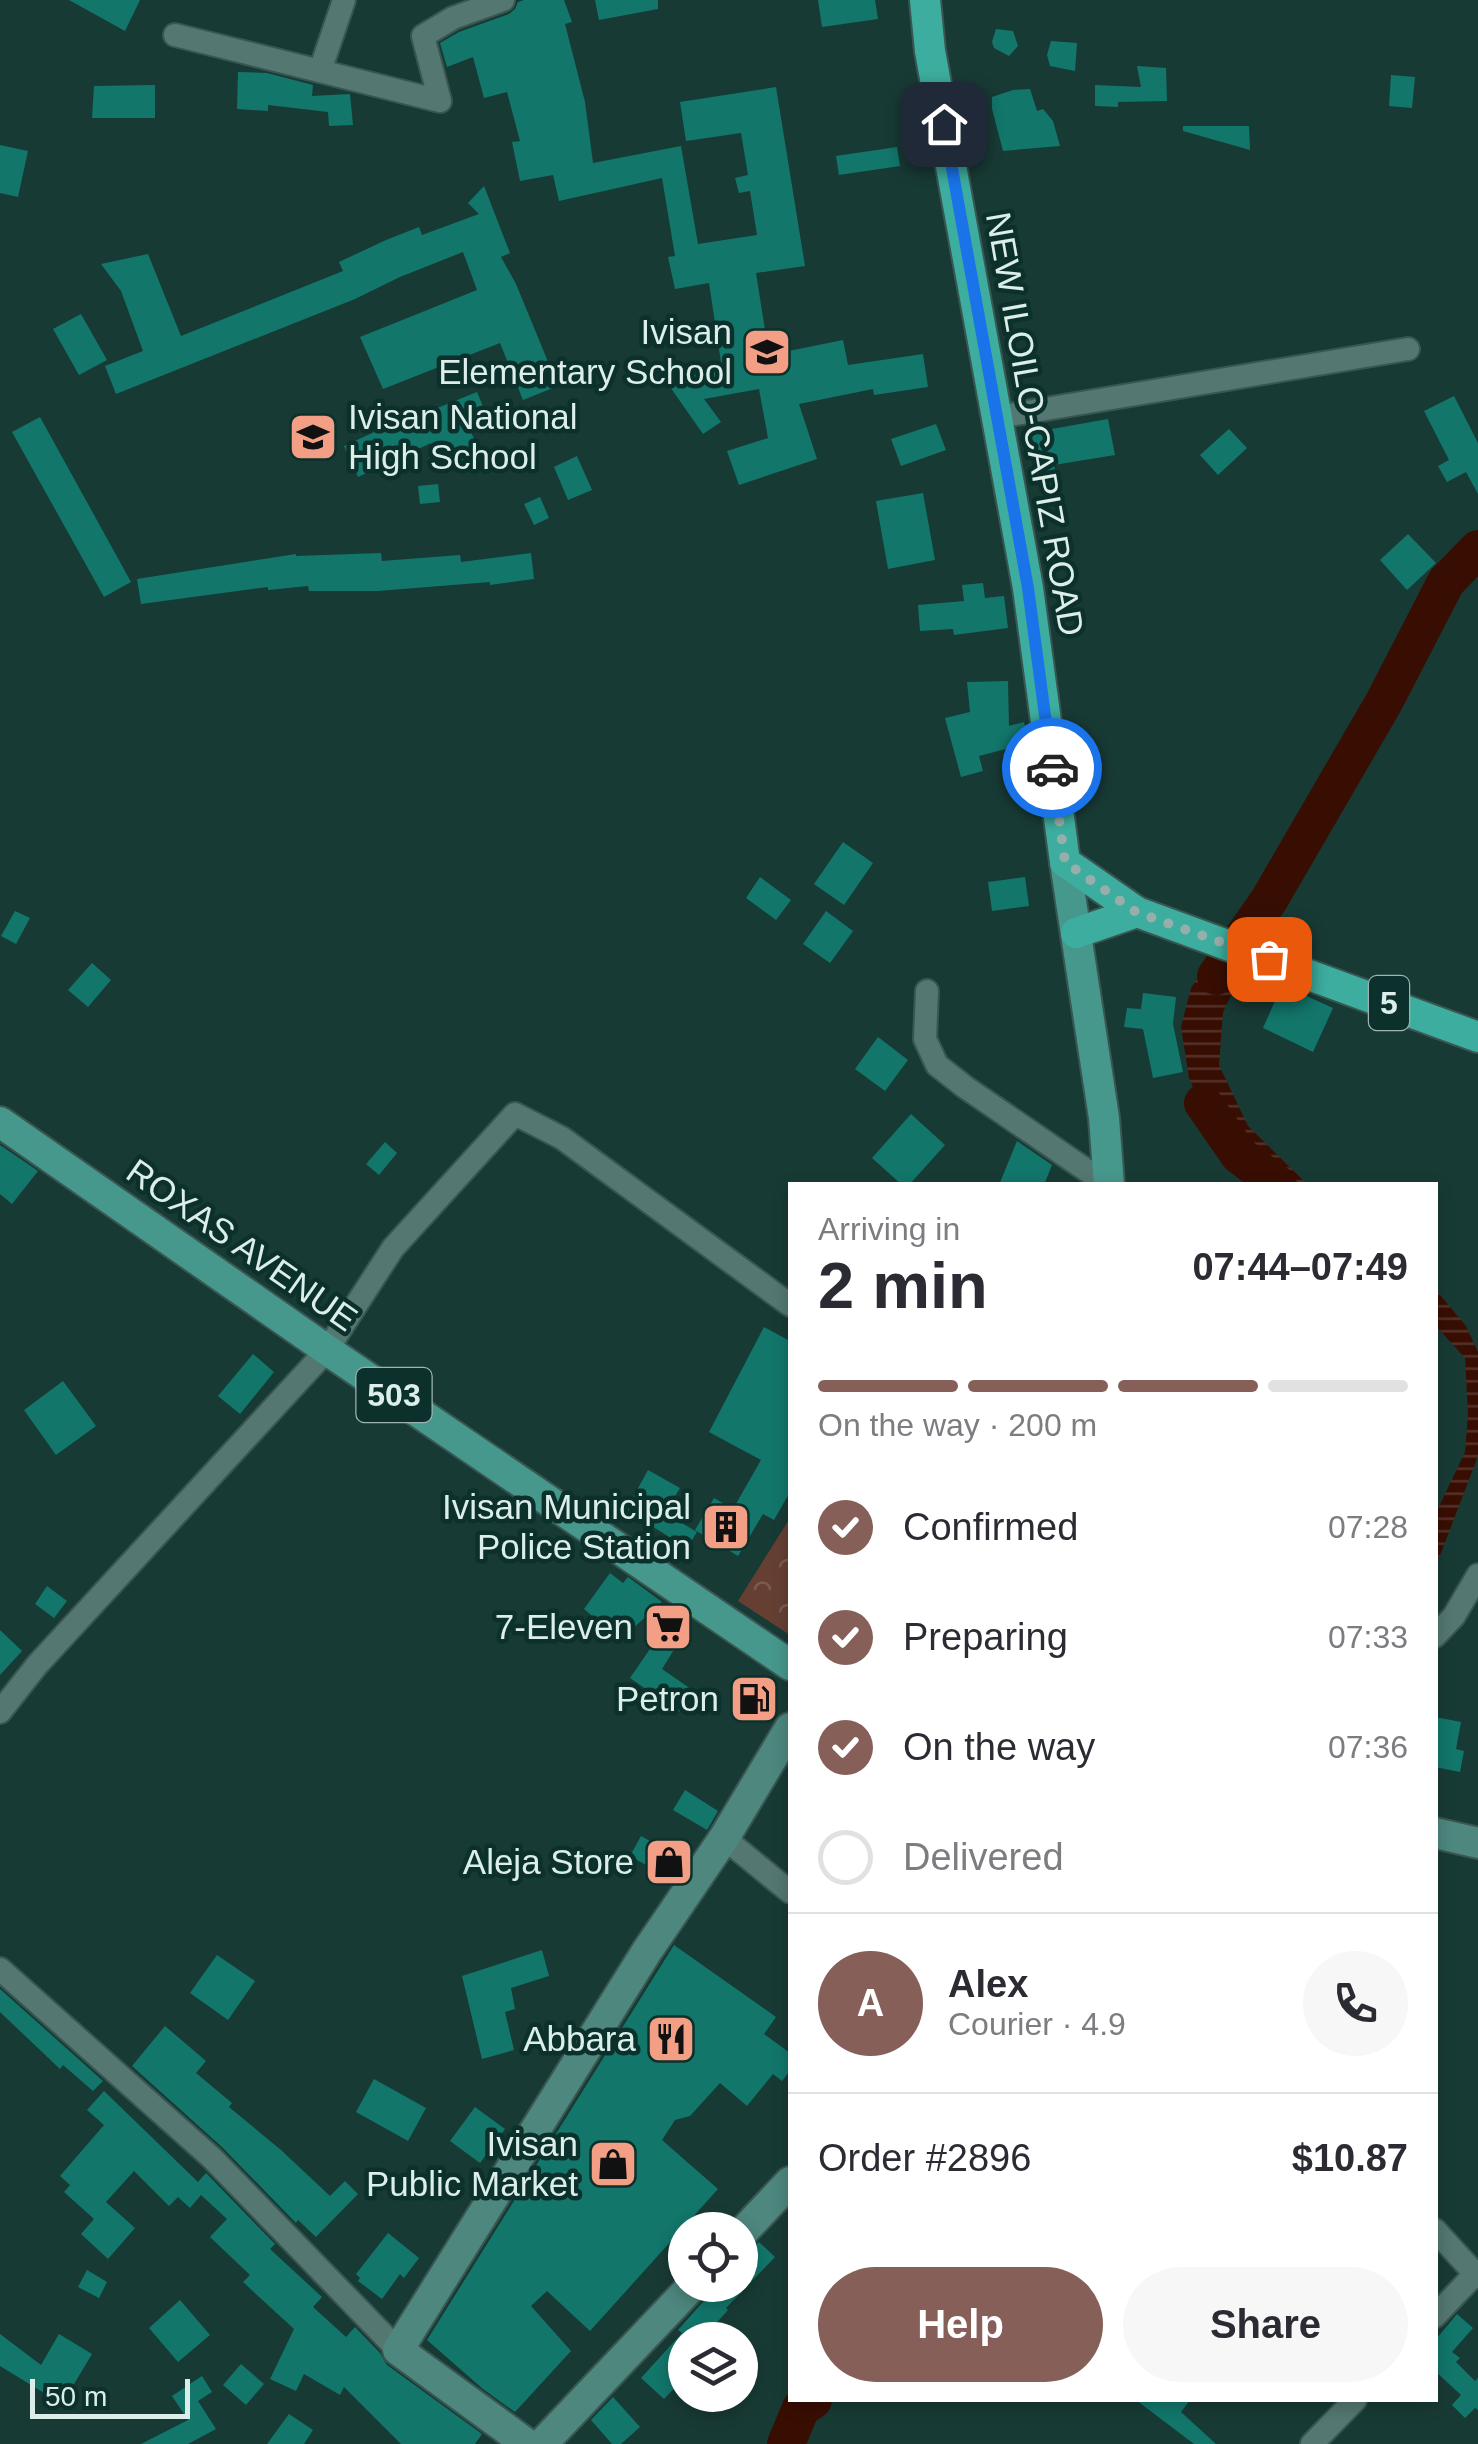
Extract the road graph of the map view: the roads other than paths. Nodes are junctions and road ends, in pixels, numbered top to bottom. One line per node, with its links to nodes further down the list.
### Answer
1 (344, 0): 5 (street)
2 (503, 0): 5 (street)
3 (925, 0): 7 (highway, NEW ILOILO-CAPIZ ROAD)
4 (176, 35): 5 (street)
5 (320, 71)
6 (1408, 349): 7 (street)
7 (997, 417): 8 (highway, NEW ILOILO-CAPIZ ROAD)
8 (1065, 862): 9 (highway, 5); 10 (main road)
9 (1136, 912): 10 (highway); 12 (highway, 5)
10 (1076, 933): 15 (main road)
11 (927, 991): 14 (street)
12 (1478, 1037)
13 (0, 1122): 17 (main road, ROXAS AVENUE / 503)
14 (1105, 1182)
15 (1109, 1182)
16 (788, 1304): 17 (street)
17 (327, 1350): 20 (main road, ROXAS AVENUE / 503); 21 (street)
18 (1478, 1576): 19 (street)
19 (1438, 1633)
20 (788, 1663)
21 (0, 1712)
22 (788, 1731): 24 (street)
23 (1438, 1835): 25 (street)
24 (724, 1838): 26 (street); 34 (street)
25 (1478, 1843)
26 (788, 1890)
27 (0, 1969): 34 (street)
28 (788, 2184): 29 (street)
29 (758, 2216)
30 (1438, 2233): 31 (street)
31 (1477, 2276): 33 (street)
32 (676, 2302): 38 (street)
33 (1438, 2313)
34 (398, 2350): 37 (street)
35 (1354, 2402): 36 (street)
36 (1326, 2439)
37 (527, 2444)
38 (542, 2444)

